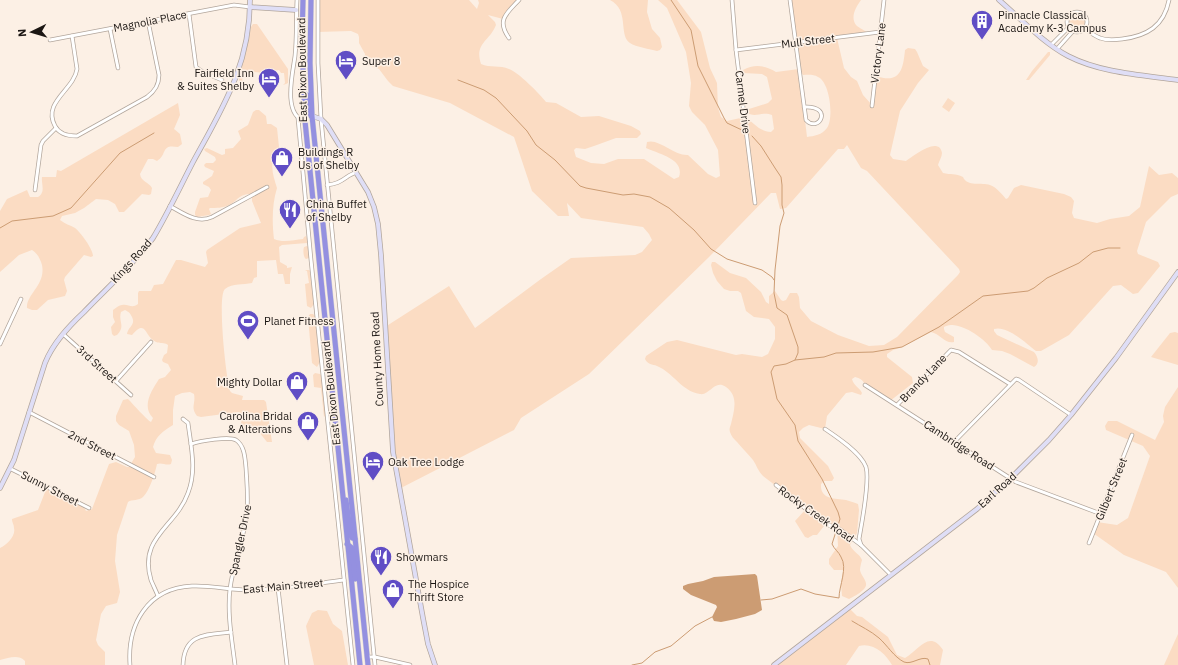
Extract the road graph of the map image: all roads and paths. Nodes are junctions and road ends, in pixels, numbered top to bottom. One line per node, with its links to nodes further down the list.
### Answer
1 (250, 0): 12 (street, Kings Road)
2 (297, 0): 13 (street, East Dixon Boulevard)
3 (303, 0): 29 (highway, East Dixon Boulevard)
4 (311, 0): 34 (highway, East Dixon Boulevard)
5 (318, 0): 36 (street, East Dixon Boulevard)
6 (519, 0): 22 (street)
7 (732, 0): 27 (street, Carmel Drive)
8 (790, 0): 24 (street)
9 (884, 0): 20 (street, Victory Lane)
10 (999, 0): 25 (street)
11 (1168, 0): 17 (street)
12 (250, 8): 13 (street); 14 (street, Magnolia Place); 45 (street, Kings Road)
13 (296, 10): 35 (street, East Dixon Boulevard)
14 (189, 14): 15 (street, Magnolia Place); 30 (street)
15 (148, 22): 18 (street, Magnolia Place); 38 (street)
16 (1068, 27): 17 (street); 19 (street); 25 (street)
17 (1084, 28): 19 (street)
18 (110, 29): 21 (street, Magnolia Place); 28 (street)
19 (1073, 31): 26 (street)
20 (880, 32): 24 (street, Mull Street); 32 (street, Victory Lane)
21 (72, 36): 23 (street, Magnolia Place); 38 (street)
22 (509, 38)
23 (50, 40)
24 (796, 42): 27 (street, Mull Street); 33 (street)
25 (1052, 45): 26 (street)
26 (1057, 49): 31 (street)
27 (736, 50): 44 (street, Carmel Drive)
28 (118, 68)
29 (303, 73): 34 (highway); 37 (highway, East Dixon Boulevard)
30 (222, 80)
31 (1178, 80)
32 (872, 106)
33 (804, 107): 33 (street)
34 (312, 116): 36 (street, County Home Road); 40 (highway, East Dixon Boulevard)
35 (298, 118): 37 (street, East Dixon Boulevard); 52 (street, East Dixon Boulevard)
36 (320, 119): 39 (street, County Home Road); 41 (street, East Dixon Boulevard)
37 (305, 121): 40 (highway); 51 (highway, East Dixon Boulevard)
38 (56, 128): 43 (street)
39 (356, 172): 41 (street); 97 (street, County Home Road)
40 (319, 180): 74 (highway, East Dixon Boulevard)
41 (327, 185): 73 (street, East Dixon Boulevard)
42 (267, 187): 45 (street)
43 (35, 190)
44 (755, 203)
45 (170, 206): 48 (street, Kings Road)
46 (1178, 272): 59 (street, Earl Road)
47 (21, 299): 50 (street)
48 (63, 334): 53 (street, 3rd Street); 58 (street, Kings Road)
49 (151, 342): 53 (street)
50 (0, 343)
51 (330, 367): 52 (street); 70 (highway, East Dixon Boulevard)
52 (322, 368): 77 (street, East Dixon Boulevard)
53 (116, 381): 56 (street, 3rd Street)
54 (1010, 384): 57 (street, Brandy Lane); 59 (street, Brandy Lane); 63 (street)
55 (865, 385): 57 (street, Cambridge Road)
56 (132, 395)
57 (897, 405): 63 (street, Cambridge Road)
58 (29, 412): 65 (street, Kings Road); 66 (street, 2nd Street)
59 (1071, 415): 67 (street, Earl Road)
60 (183, 419): 64 (street)
61 (825, 429): 78 (street)
62 (1132, 435): 72 (street, Gilbert Street)
63 (954, 442): 67 (street, Cambridge Road)
64 (191, 444): 82 (street, Spangler Drive); 84 (street)
65 (10, 469): 69 (street, Kings Road); 71 (street, Sunny Street)
66 (154, 477)
67 (1010, 478): 72 (street, Cambridge Road); 79 (street, Earl Road)
68 (776, 485): 78 (street, Rocky Creek Road)
69 (0, 488)
70 (342, 490): 74 (highway); 76 (highway, East Dixon Boulevard)
71 (89, 508)
72 (1101, 514): 75 (street, Gilbert Street)
73 (363, 538): 74 (street); 87 (street, East Dixon Boulevard)
74 (355, 539): 83 (highway, East Dixon Boulevard)
75 (1089, 543)
76 (347, 544): 77 (street); 83 (highway); 93 (highway, East Dixon Boulevard)
77 (340, 545): 80 (street, East Dixon Boulevard)
78 (861, 545): 79 (street, Rocky Creek Road)
79 (891, 575): 98 (street, Earl Road)
80 (344, 580): 81 (street, East Main Street); 92 (street, East Dixon Boulevard)
81 (278, 588): 82 (street, East Main Street); 91 (street)
82 (230, 590): 84 (street, East Main Street); 85 (street, Spangler Drive)
83 (360, 591): 86 (highway, East Dixon Boulevard)
84 (158, 596): 88 (street, East Main Street)
85 (232, 632): 89 (street); 90 (street, Spangler Drive)
86 (367, 657): 87 (street); 94 (highway, East Dixon Boulevard)
87 (375, 657): 95 (street, East Dixon Boulevard); 96 (street)
88 (130, 665)
89 (183, 665)
90 (235, 665)
91 (287, 665)
92 (353, 665)
93 (360, 665)
94 (368, 665)
95 (376, 665)
96 (410, 665)
97 (435, 665)
98 (774, 665)

